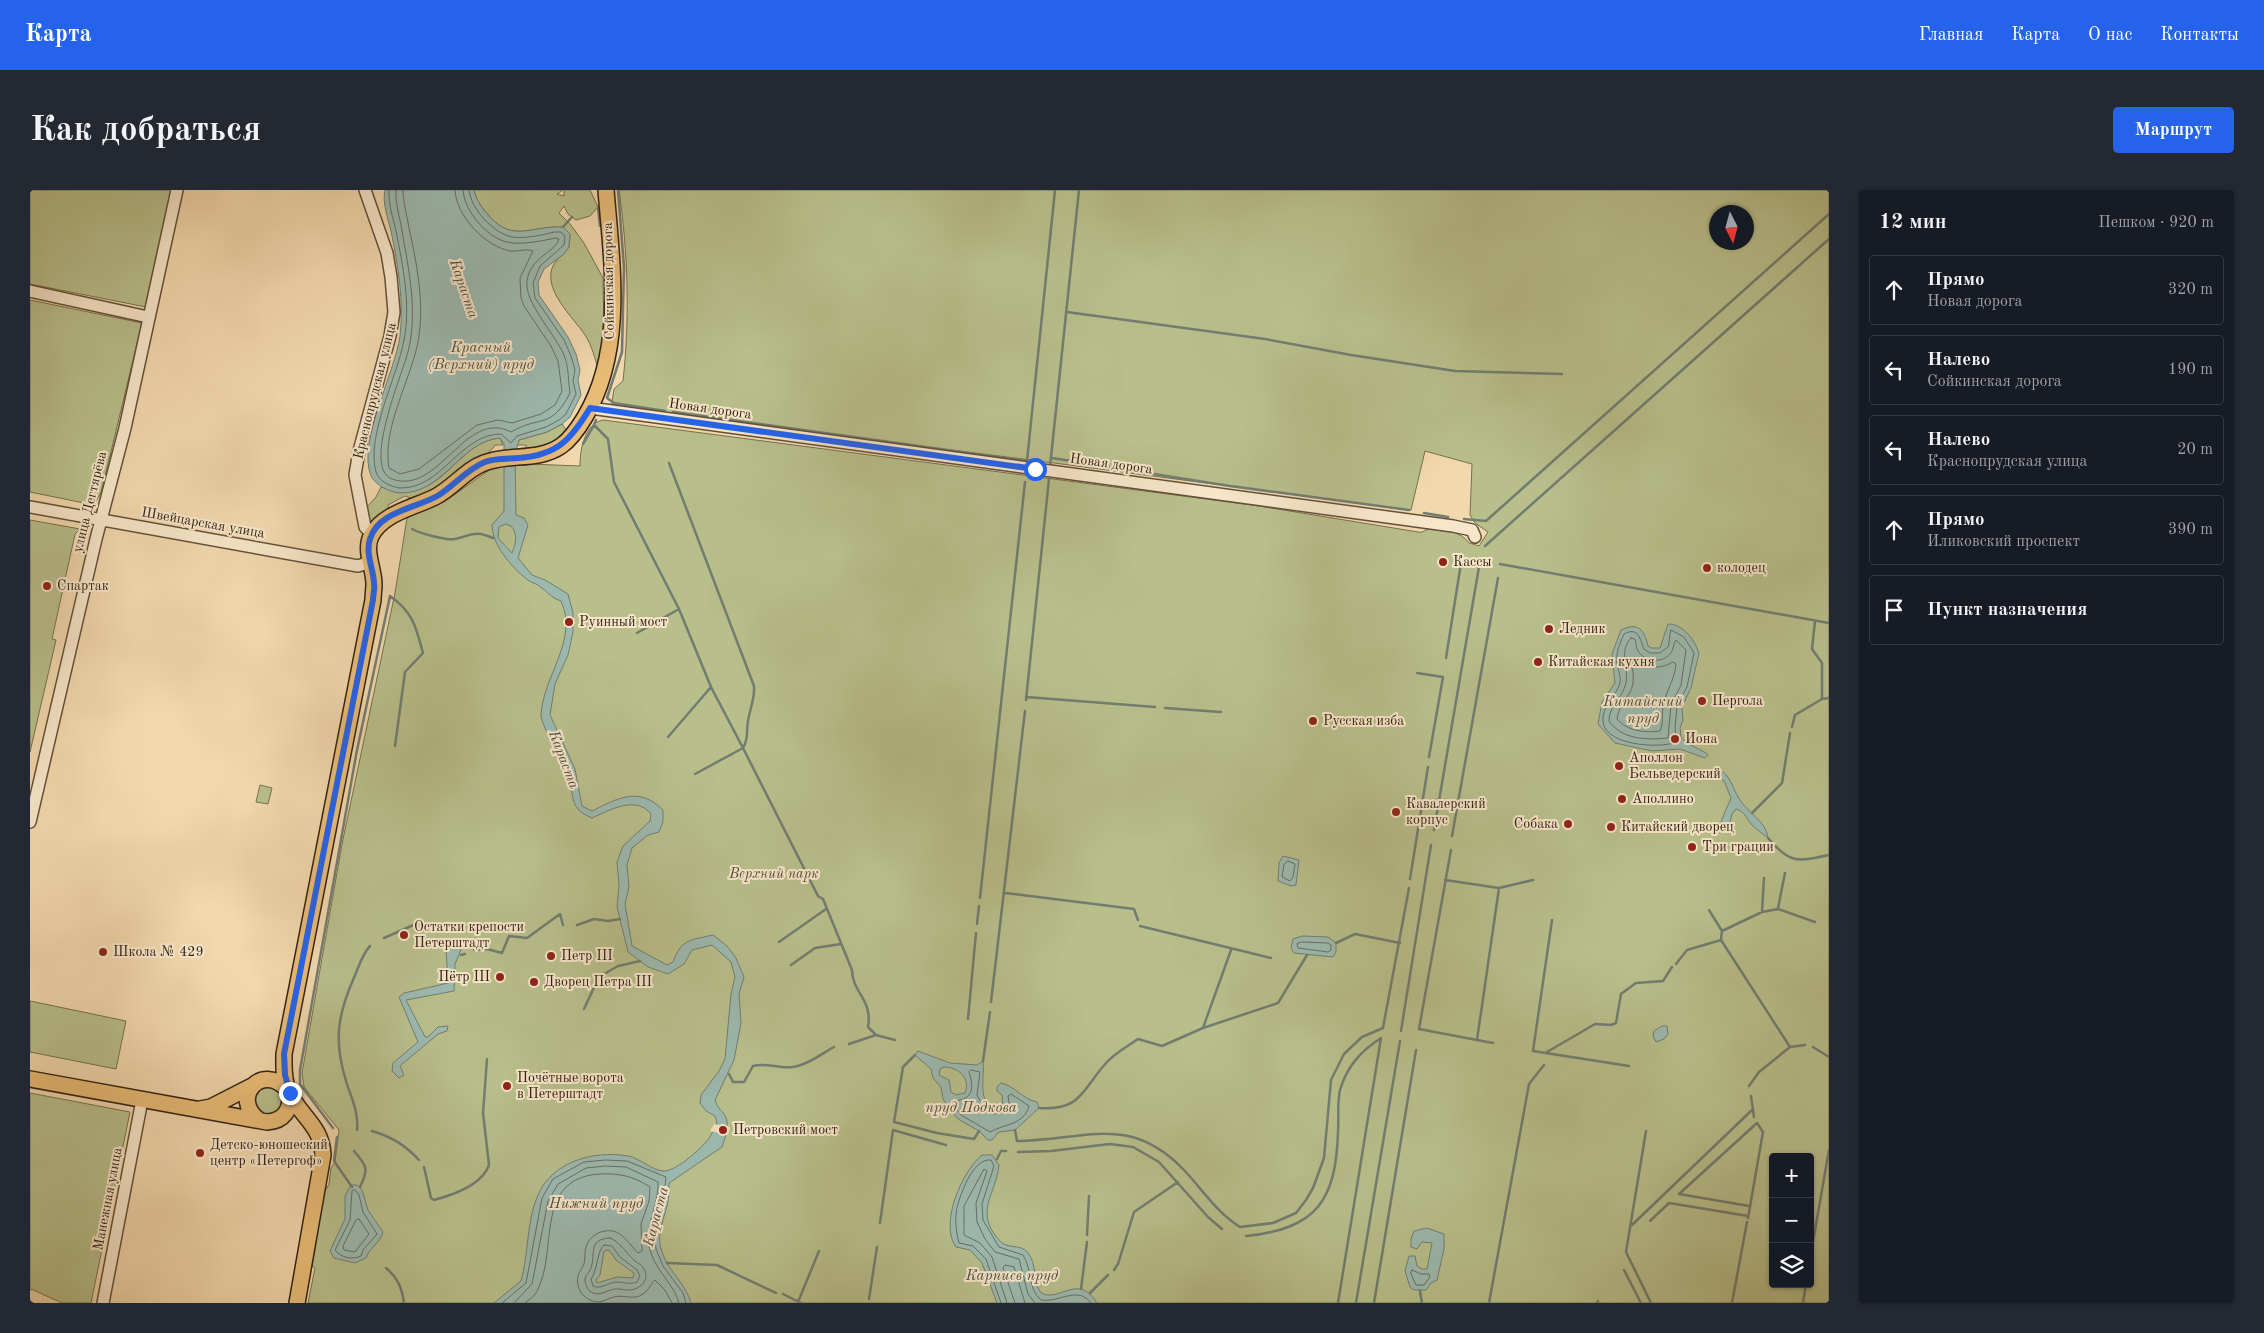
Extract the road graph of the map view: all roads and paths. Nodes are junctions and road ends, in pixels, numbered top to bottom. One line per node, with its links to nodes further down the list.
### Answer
1 (177, 190): 5 (street, улица Дегтярёва)
2 (365, 190): 9 (street, Краснопрудская улица)
3 (606, 190): 6 (main road, Сойкинская дорога)
4 (30, 291): 5 (street)
5 (148, 316): 8 (street, улица Дегтярёва)
6 (590, 408): 9 (main road, Сойкинская дорога); 10 (street, Новая дорога)
7 (30, 507): 8 (street, Швейцарская улица)
8 (100, 520): 11 (street, Швейцарская улица); 12 (street, улица Дегтярёва)
9 (372, 534): 11 (main road, Краснопрудская улица)
10 (1475, 536)
11 (370, 562): 13 (main road, Краснопрудская улица)
12 (30, 822)
13 (284, 1054): 15 (main road); 16 (main road)
14 (30, 1080): 17 (main road)
15 (253, 1085): 16 (main road); 18 (main road); 19 (main road)
16 (289, 1092): 19 (main road); 21 (main road)
17 (142, 1100): 18 (main road); 20 (street, Манежная улица)
18 (193, 1109): 19 (main road)
19 (263, 1121)
20 (103, 1303)
21 (297, 1303)

